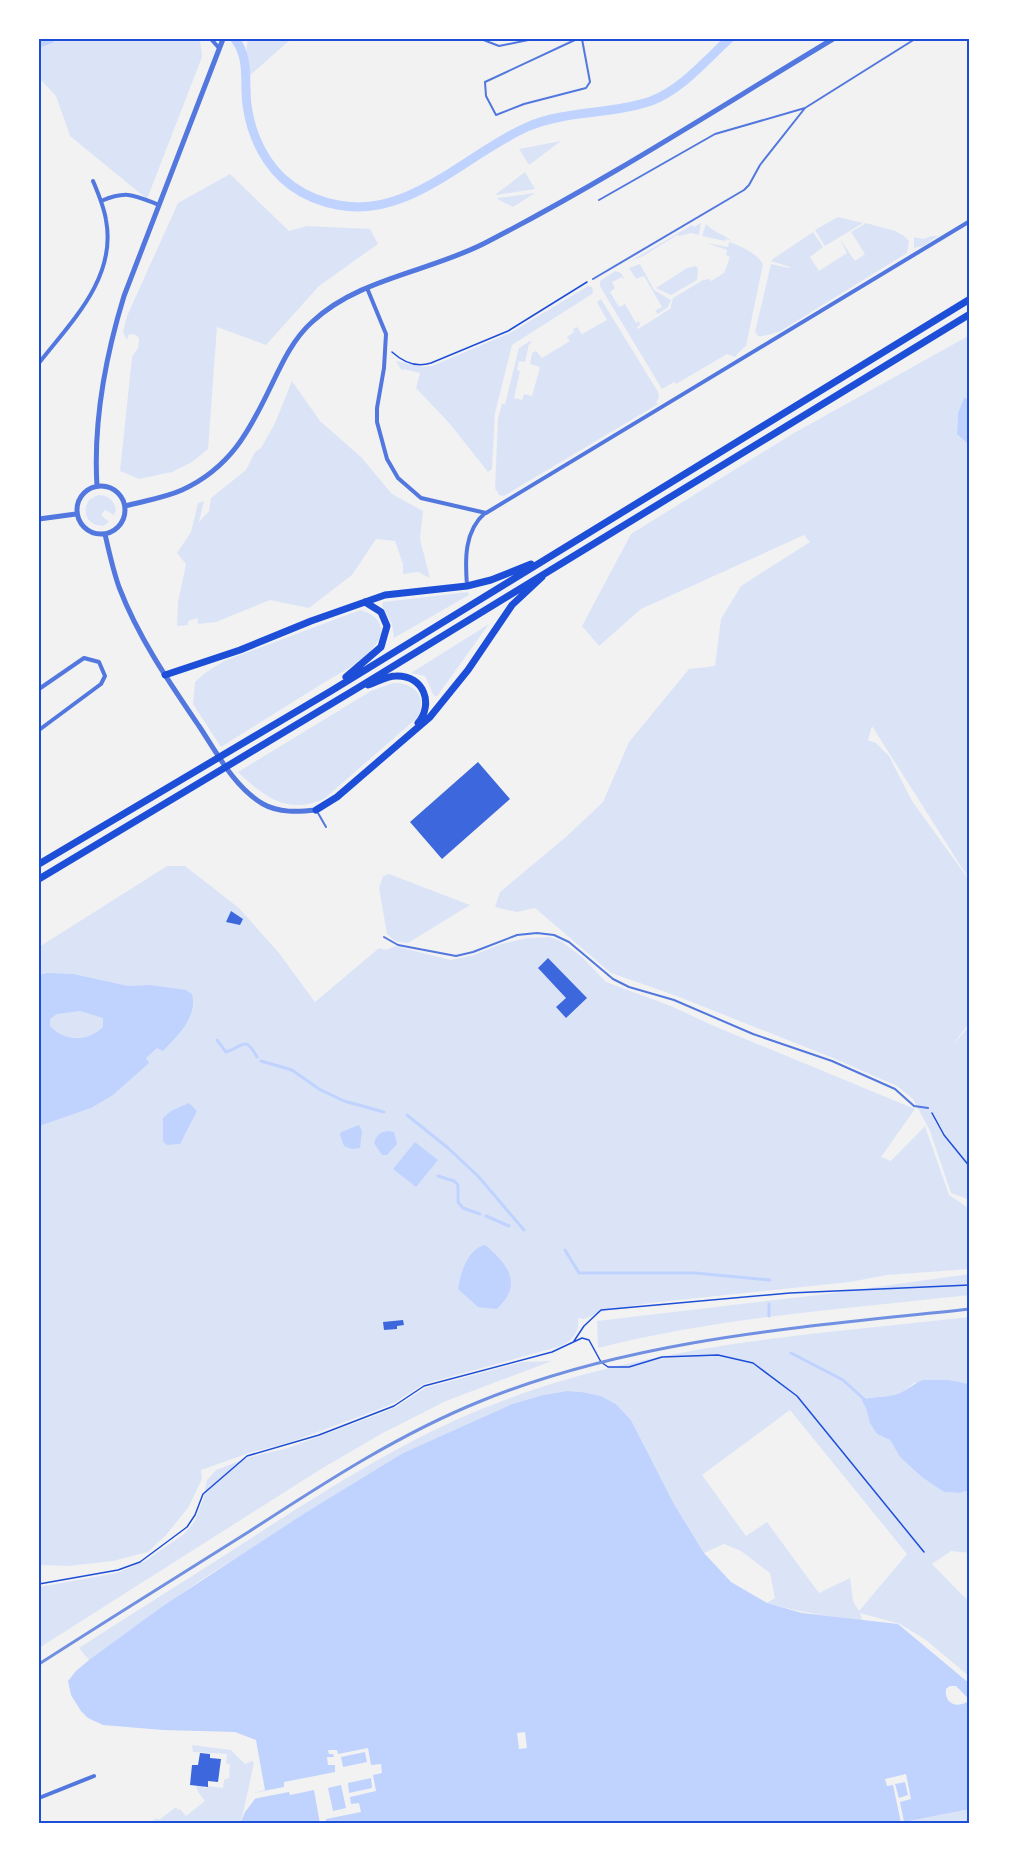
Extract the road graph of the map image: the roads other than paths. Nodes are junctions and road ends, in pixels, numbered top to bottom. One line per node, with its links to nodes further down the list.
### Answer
1 (211, 39): 9 (street)
2 (224, 39): 9 (street)
3 (481, 39): 4 (lane)
4 (533, 39)
5 (578, 39): 6 (lane)
6 (582, 39)
7 (833, 39): 17 (street)
8 (915, 39): 10 (lane)
9 (220, 49): 14 (street)
10 (805, 108): 12 (lane); 16 (lane)
11 (93, 181): 13 (street)
12 (599, 200)
13 (101, 201): 14 (street); 20 (street)
14 (159, 205): 21 (street)
15 (970, 221): 23 (street)
16 (593, 279)
17 (367, 288): 22 (street); 23 (street)
18 (970, 299): 27 (highway)
19 (970, 314): 28 (highway)
20 (39, 363)
21 (97, 486): 22 (street); 24 (street)
22 (125, 506): 26 (street)
23 (486, 513): 29 (street)
24 (76, 514): 25 (street); 26 (street)
25 (39, 519)
26 (105, 534): 31 (street)
27 (550, 557): 29 (highway); 34 (highway)
28 (555, 566): 32 (highway); 36 (highway)
29 (466, 586): 30 (highway)
30 (365, 602): 31 (highway); 34 (highway)
31 (165, 675): 37 (street)
32 (356, 688): 36 (highway); 40 (highway)
33 (39, 689): 35 (street)
34 (331, 690): 39 (highway)
35 (39, 730)
36 (409, 735): 37 (highway)
37 (316, 810): 38 (lane)
38 (326, 826)
39 (39, 864)
40 (39, 879)
41 (384, 937): 42 (lane)
42 (928, 1108)
43 (94, 1776): 44 (street)
44 (39, 1798)

